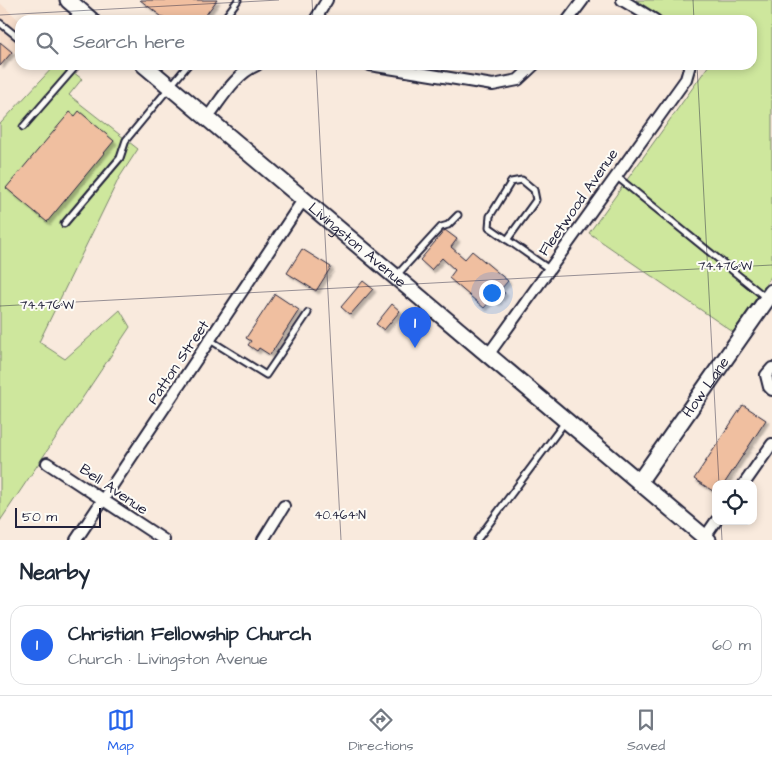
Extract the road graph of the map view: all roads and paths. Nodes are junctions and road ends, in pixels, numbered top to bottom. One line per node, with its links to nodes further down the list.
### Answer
1 (238, 0): 5 (lane)
2 (328, 0): 6 (street)
3 (583, 0): 7 (street)
4 (622, 0): 8 (street)
5 (227, 15)
6 (318, 15)
7 (572, 15)
8 (647, 15)
9 (0, 23): 10 (lane)
10 (15, 35)
11 (73, 70): 20 (lane)
12 (150, 70): 18 (main road, Livingston Avenue)
13 (184, 70): 18 (lane)
14 (250, 70): 19 (street)
15 (401, 70): 16 (street)
16 (529, 70)
17 (688, 70): 21 (street, Fleetwood Avenue)
18 (171, 87): 19 (main road, Livingston Avenue); 24 (lane)
19 (207, 118): 22 (main road, Livingston Avenue)
20 (23, 127)
21 (615, 175): 26 (street, Fleetwood Avenue); 28 (lane)
22 (303, 200): 27 (main road, Livingston Avenue); 30 (street, Patton Street)
23 (458, 215): 27 (lane)
24 (64, 224)
25 (507, 240): 25 (lane); 26 (lane)
26 (549, 268): 31 (street, Fleetwood Avenue)
27 (395, 277): 31 (main road, Livingston Avenue)
28 (770, 295): 38 (main road, How Lane)
29 (308, 313): 30 (lane)
30 (210, 340): 39 (street, Patton Street)
31 (488, 355): 34 (main road, Livingston Avenue)
32 (772, 368): 33 (street)
33 (772, 390)
34 (566, 422): 38 (main road, Livingston Avenue); 46 (lane)
35 (772, 444): 37 (street)
36 (47, 463): 39 (street, Bell Avenue)
37 (747, 480)
38 (638, 482): 42 (main road, Livingston Avenue)
39 (103, 500): 43 (street, Patton Street); 44 (street, Bell Avenue)
40 (284, 506): 45 (street)
41 (714, 525): 42 (street)
42 (706, 539)
43 (76, 540)
44 (164, 540)
45 (263, 540)
46 (477, 540)

